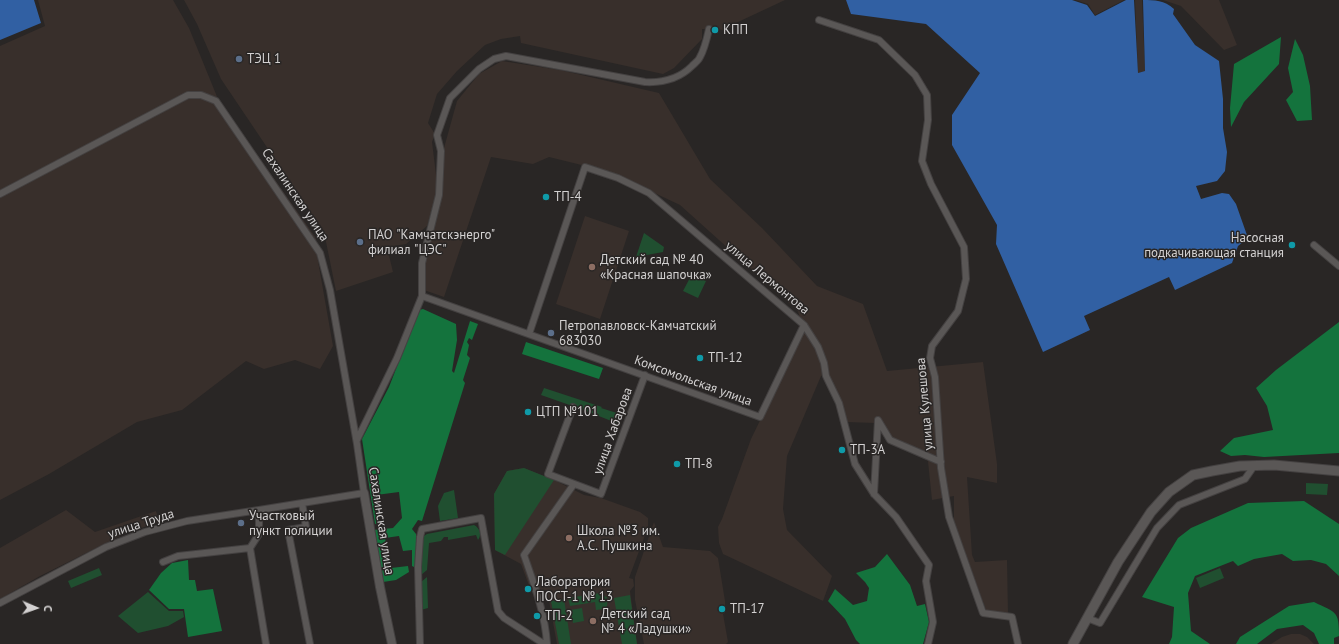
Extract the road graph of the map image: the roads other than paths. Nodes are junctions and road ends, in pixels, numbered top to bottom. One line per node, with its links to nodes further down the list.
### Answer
1 (819, 20): 12 (street, улица Кулешова)
2 (709, 29): 6 (street)
3 (0, 194): 11 (street, Сахалинская улица)
4 (1314, 245): 5 (street)
5 (1339, 266)
6 (422, 296): 8 (street, Комсомольская улица); 11 (street)
7 (804, 325): 8 (street, улица Лермонтова); 9 (street, Комсомольская улица); 17 (street, улица Лермонтова)
8 (529, 334): 9 (street, Комсомольская улица)
9 (645, 375): 15 (street, улица Хабарова)
10 (573, 407): 15 (street)
11 (357, 440): 16 (street, Сахалинская улица)
12 (941, 462): 17 (street); 31 (street, улица Кулешова)
13 (1254, 466): 14 (main road); 23 (main road); 23 (street)
14 (1339, 471)
15 (574, 484): 29 (street)
16 (364, 493): 18 (street, улица Труда); 26 (street, Сахалинская улица)
17 (874, 494): 30 (street, улица Лермонтова)
18 (302, 504): 19 (street, улица Труда); 25 (street)
19 (260, 510): 20 (street); 22 (street, улица Труда)
20 (250, 548): 21 (street); 24 (street)
21 (163, 562)
22 (0, 603)
23 (1087, 618): 32 (main road)
24 (266, 644)
25 (310, 644)
26 (392, 644)
27 (420, 644): 28 (street)
28 (544, 644)
29 (547, 644)
30 (928, 644)
31 (1018, 644)
32 (1073, 644)

